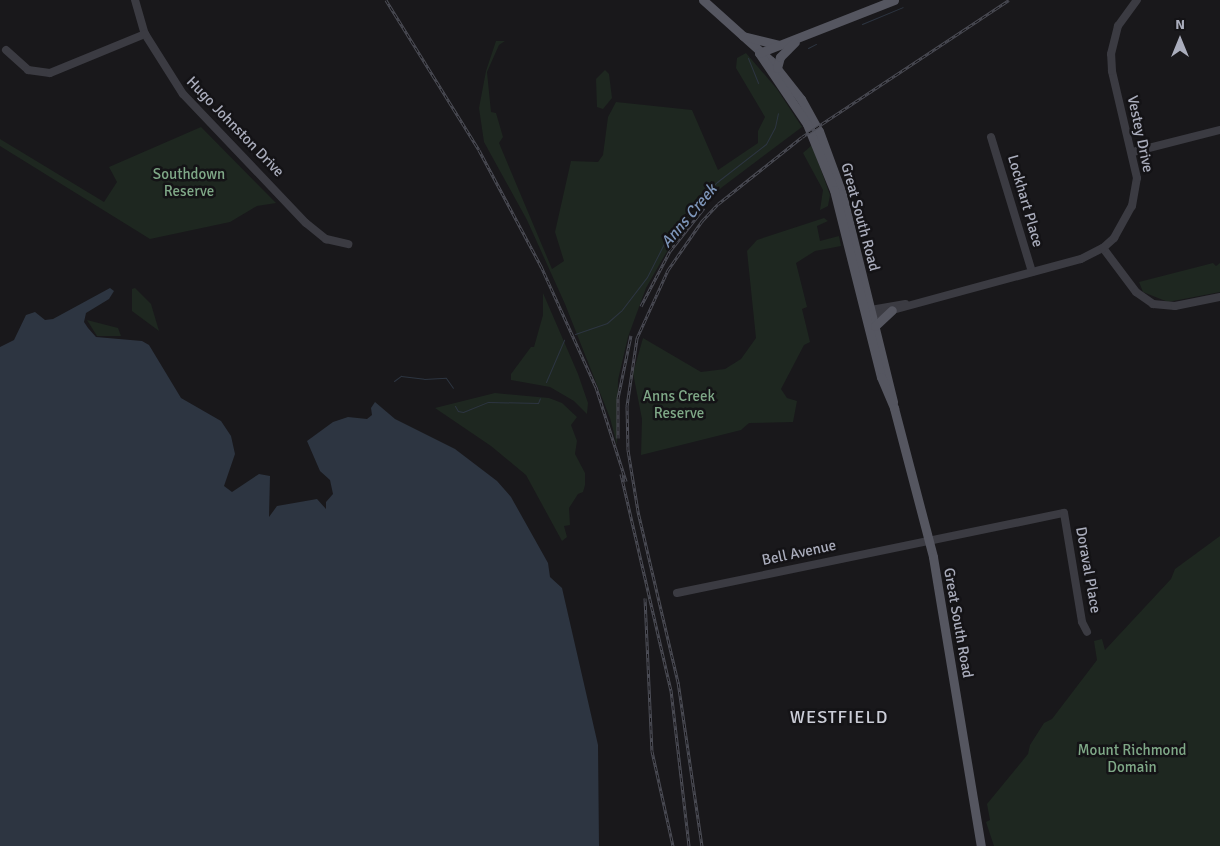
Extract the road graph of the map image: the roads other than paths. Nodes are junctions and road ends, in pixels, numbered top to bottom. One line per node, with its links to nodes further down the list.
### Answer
1 (135, 0): 5 (street, Hugo Johnston Drive)
2 (703, 0): 6 (main road, Great South Road)
3 (894, 0): 7 (main road)
4 (1137, 0): 15 (street, Vestey Drive)
5 (145, 34): 9 (street); 16 (street, Hugo Johnston Drive)
6 (741, 35): 8 (main road); 10 (main road, Great South Road)
7 (797, 40): 8 (main road); 11 (main road)
8 (781, 46): 10 (main road)
9 (6, 50)
10 (759, 53): 11 (main road, Great South Road); 12 (main road, Great South Road)
11 (777, 68): 12 (main road, Great South Road)
12 (810, 122): 22 (main road, Great South Road)
13 (1220, 130): 15 (street)
14 (991, 137): 18 (street, Lockhart Place)
15 (1133, 152): 17 (street, Vestey Drive)
16 (348, 244)
17 (1103, 248): 18 (street, Vestey Drive); 19 (street)
18 (1032, 272): 20 (street, Vestey Drive)
19 (1220, 297)
20 (907, 304): 21 (street, Vestey Drive); 22 (street, Vestey Drive)
21 (892, 310): 22 (street, Vestey Drive); 23 (main road)
22 (868, 313): 23 (main road, Great South Road); 24 (main road, Great South Road)
23 (876, 326): 24 (main road, Great South Road)
24 (894, 408): 26 (main road, Great South Road)
25 (1064, 513): 26 (street, Bell Avenue); 28 (street, Doraval Place)
26 (928, 542): 27 (street, Bell Avenue); 29 (main road, Great South Road)
27 (677, 593)
28 (1087, 632)
29 (981, 846)

